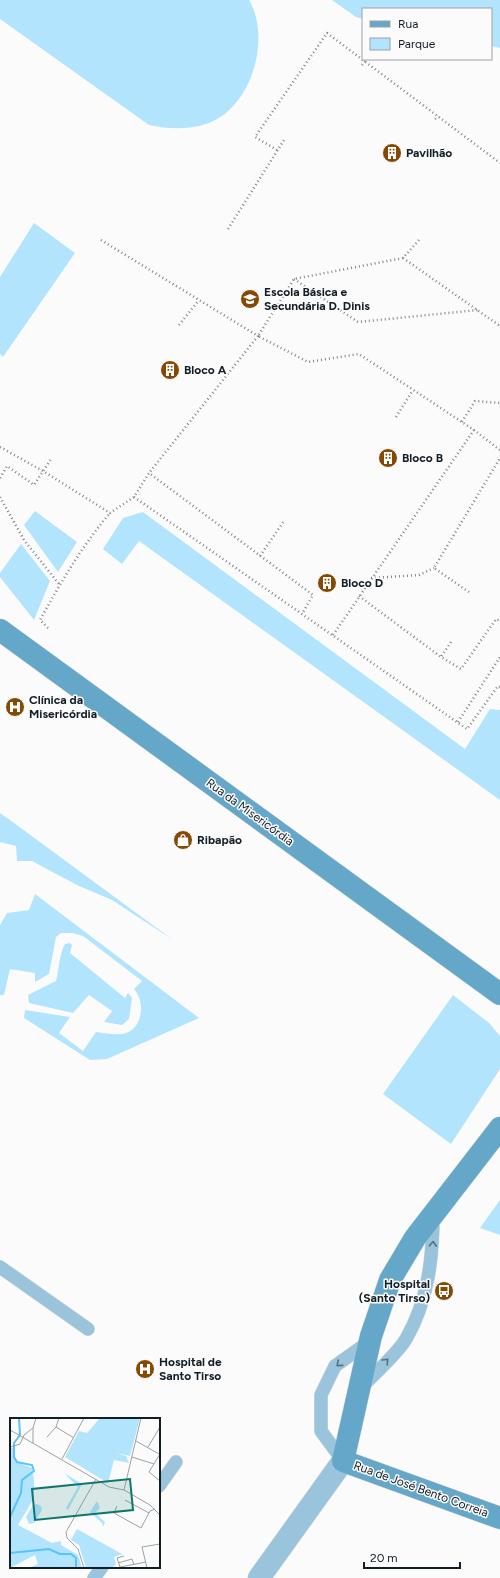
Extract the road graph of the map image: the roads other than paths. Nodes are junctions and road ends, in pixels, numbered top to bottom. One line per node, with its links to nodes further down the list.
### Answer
1 (0, 630): 2 (street, Rua da Misericórdia)
2 (500, 994)
3 (500, 1128): 4 (street)
4 (433, 1214): 7 (street); 8 (lane, one-way to 4)
5 (0, 1267): 6 (lane)
6 (88, 1329)
7 (370, 1341): 8 (street); 9 (lane, one-way to 9)
8 (359, 1390): 9 (street)
9 (343, 1461): 12 (street, Rua de José Bento Correia); 15 (street)
10 (176, 1462): 11 (lane)
11 (160, 1485)
12 (500, 1518)
13 (101, 1568): 14 (lane)
14 (94, 1578)
15 (259, 1578)

